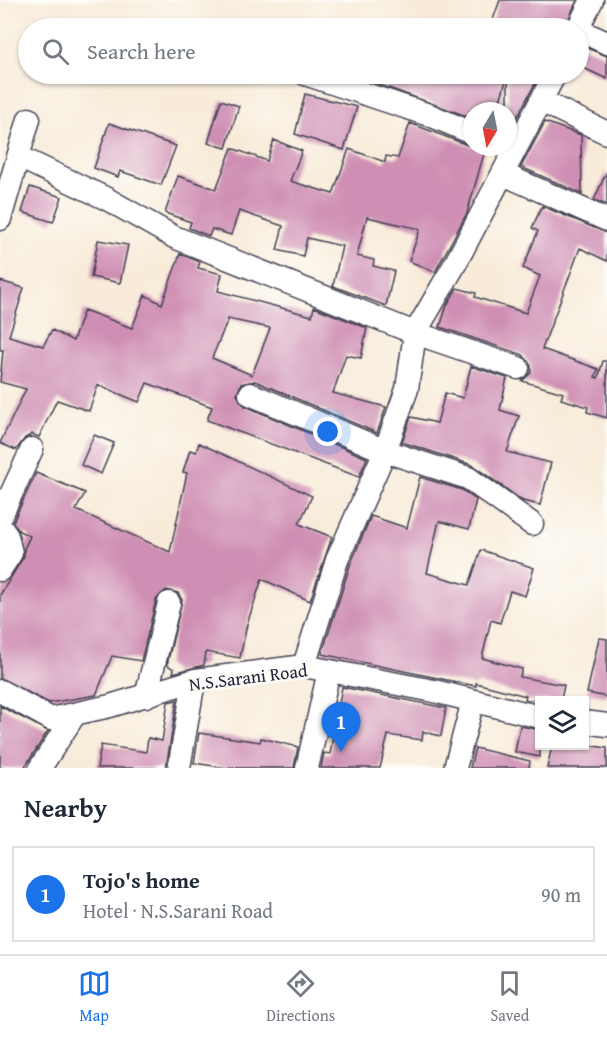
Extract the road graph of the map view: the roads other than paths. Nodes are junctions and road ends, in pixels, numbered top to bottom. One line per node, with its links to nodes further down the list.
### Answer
1 (592, 0): 2 (street)
2 (583, 18)
3 (589, 34): 4 (street)
4 (607, 43)
5 (335, 84): 9 (street)
6 (550, 84): 7 (street)
7 (541, 101): 10 (street); 11 (street)
8 (29, 119): 13 (street)
9 (463, 129)
10 (607, 133)
11 (517, 139)
12 (509, 156): 14 (street)
13 (19, 157): 15 (street); 17 (street)
14 (503, 174): 16 (street); 17 (street)
15 (0, 219)
16 (607, 220)
17 (415, 333): 18 (street); 21 (street)
18 (518, 368)
19 (250, 394): 21 (street)
20 (32, 449): 22 (street)
21 (385, 451): 23 (street); 27 (street)
22 (0, 518)
23 (532, 524)
24 (0, 526): 25 (street)
25 (0, 570)
26 (169, 603): 31 (street)
27 (304, 666): 28 (street, N.S.Sarani Road); 29 (street, N.S.Sarani Road)
28 (329, 671): 32 (street, N.S.Sarani Road); 39 (street)
29 (194, 681): 31 (street, N.S.Sarani Road); 38 (street)
30 (0, 691): 33 (street, N.S.Sarani Road)
31 (146, 696): 33 (street, N.S.Sarani Road)
32 (473, 701): 34 (street, N.S.Sarani Road); 40 (street)
33 (75, 714): 37 (street)
34 (535, 716)
35 (589, 723): 36 (street)
36 (607, 725)
37 (40, 768)
38 (179, 768)
39 (308, 768)
40 (455, 768)

